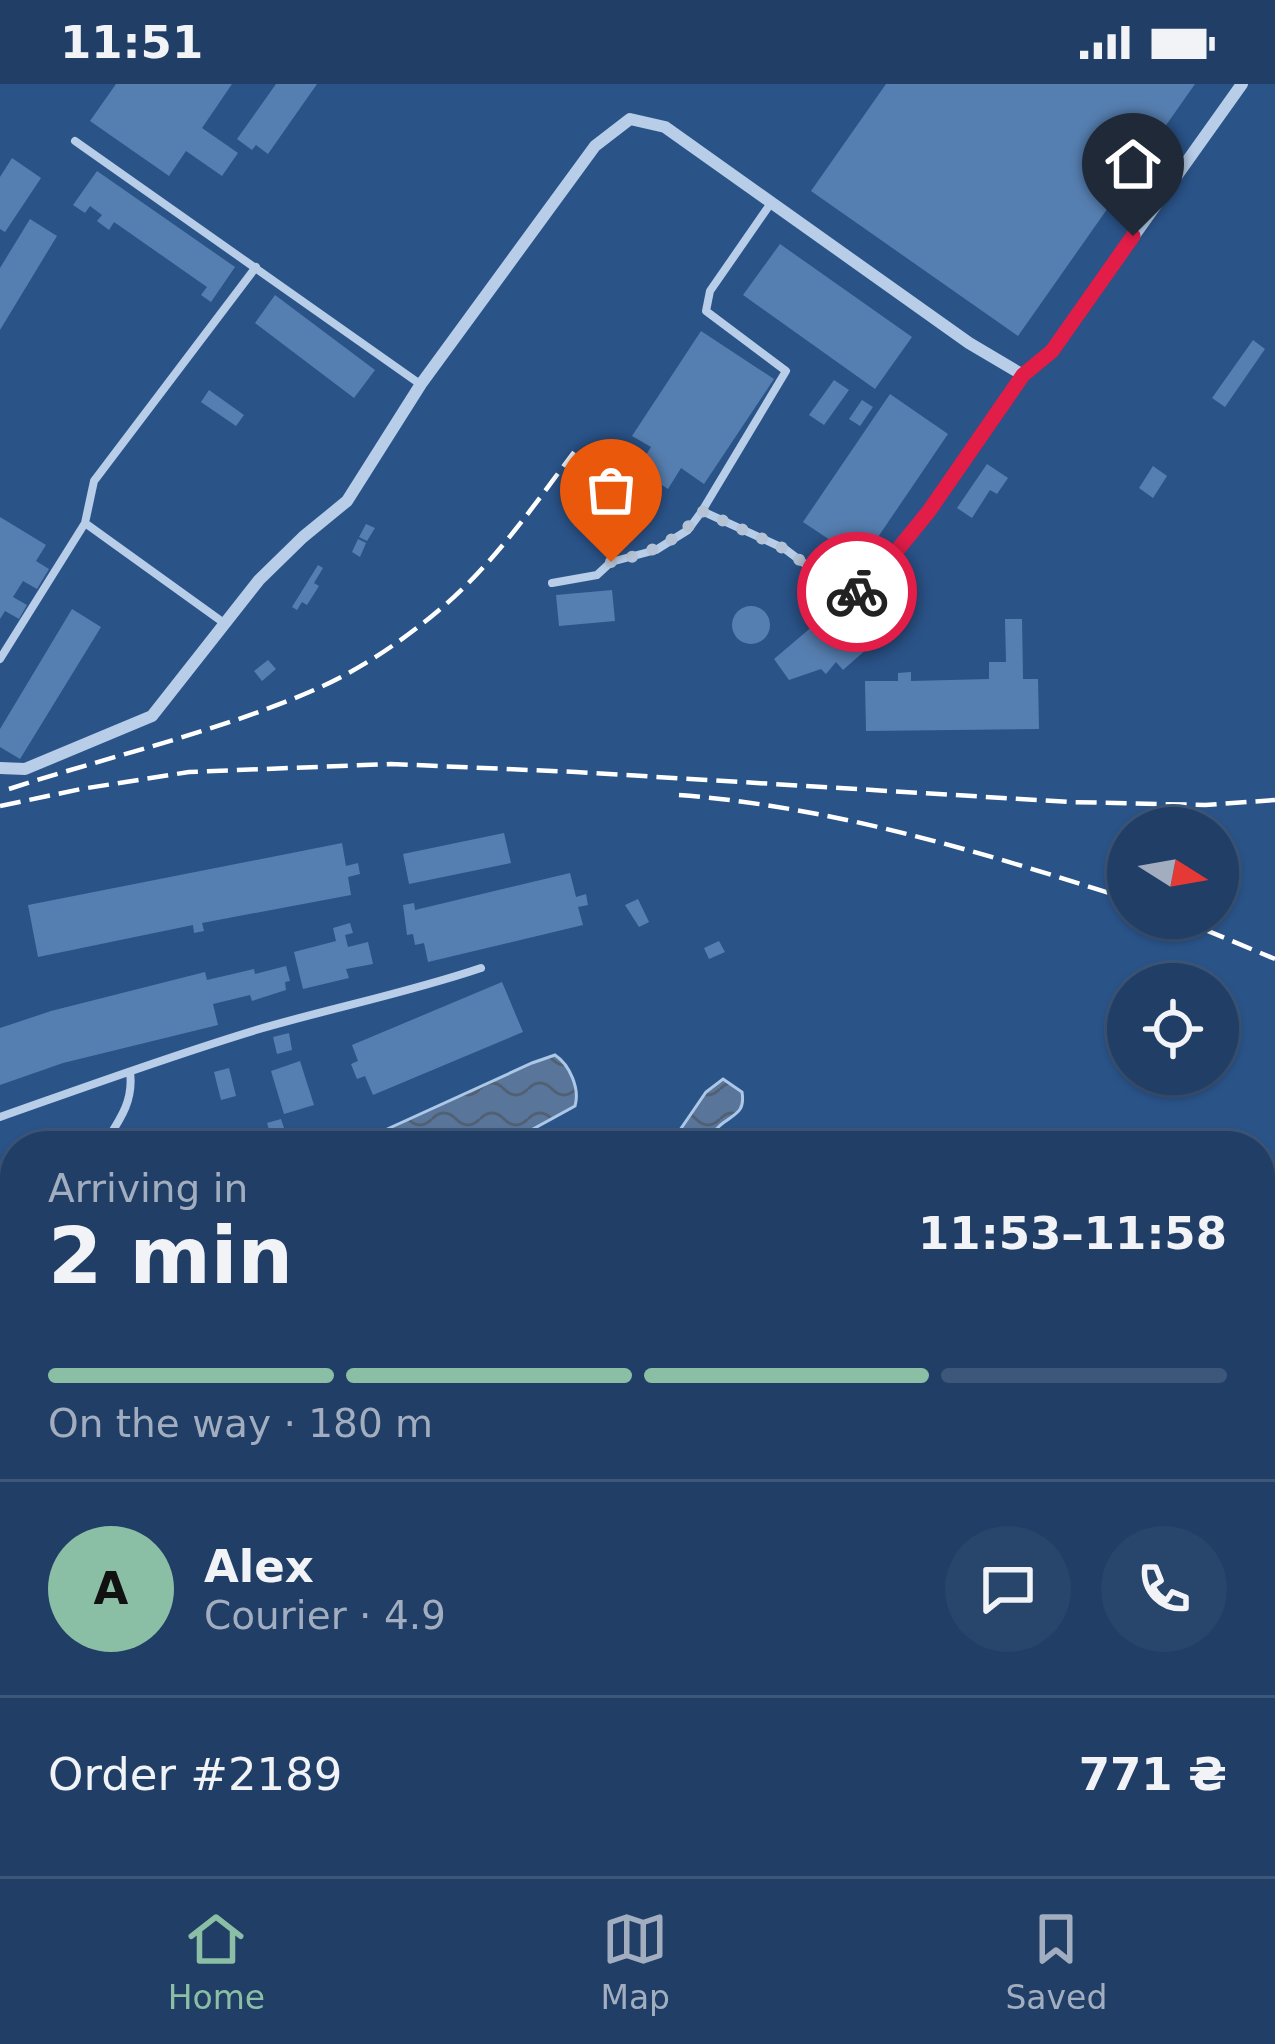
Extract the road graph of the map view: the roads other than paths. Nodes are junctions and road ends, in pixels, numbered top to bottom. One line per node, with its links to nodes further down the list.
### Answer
1 (1242, 84): 5 (street)
2 (75, 141): 4 (lane)
3 (771, 203): 5 (street); 6 (street); 7 (lane)
4 (256, 267): 6 (lane); 8 (lane)
5 (1023, 375): 7 (lane)
6 (421, 384): 10 (street)
7 (702, 511): 9 (lane)
8 (85, 523): 10 (lane); 11 (lane)
9 (552, 583)
10 (224, 623): 12 (street)
11 (0, 658)
12 (0, 768)
13 (481, 968): 14 (lane)
14 (130, 1072): 15 (lane); 16 (lane)
15 (0, 1117)
16 (112, 1131)

